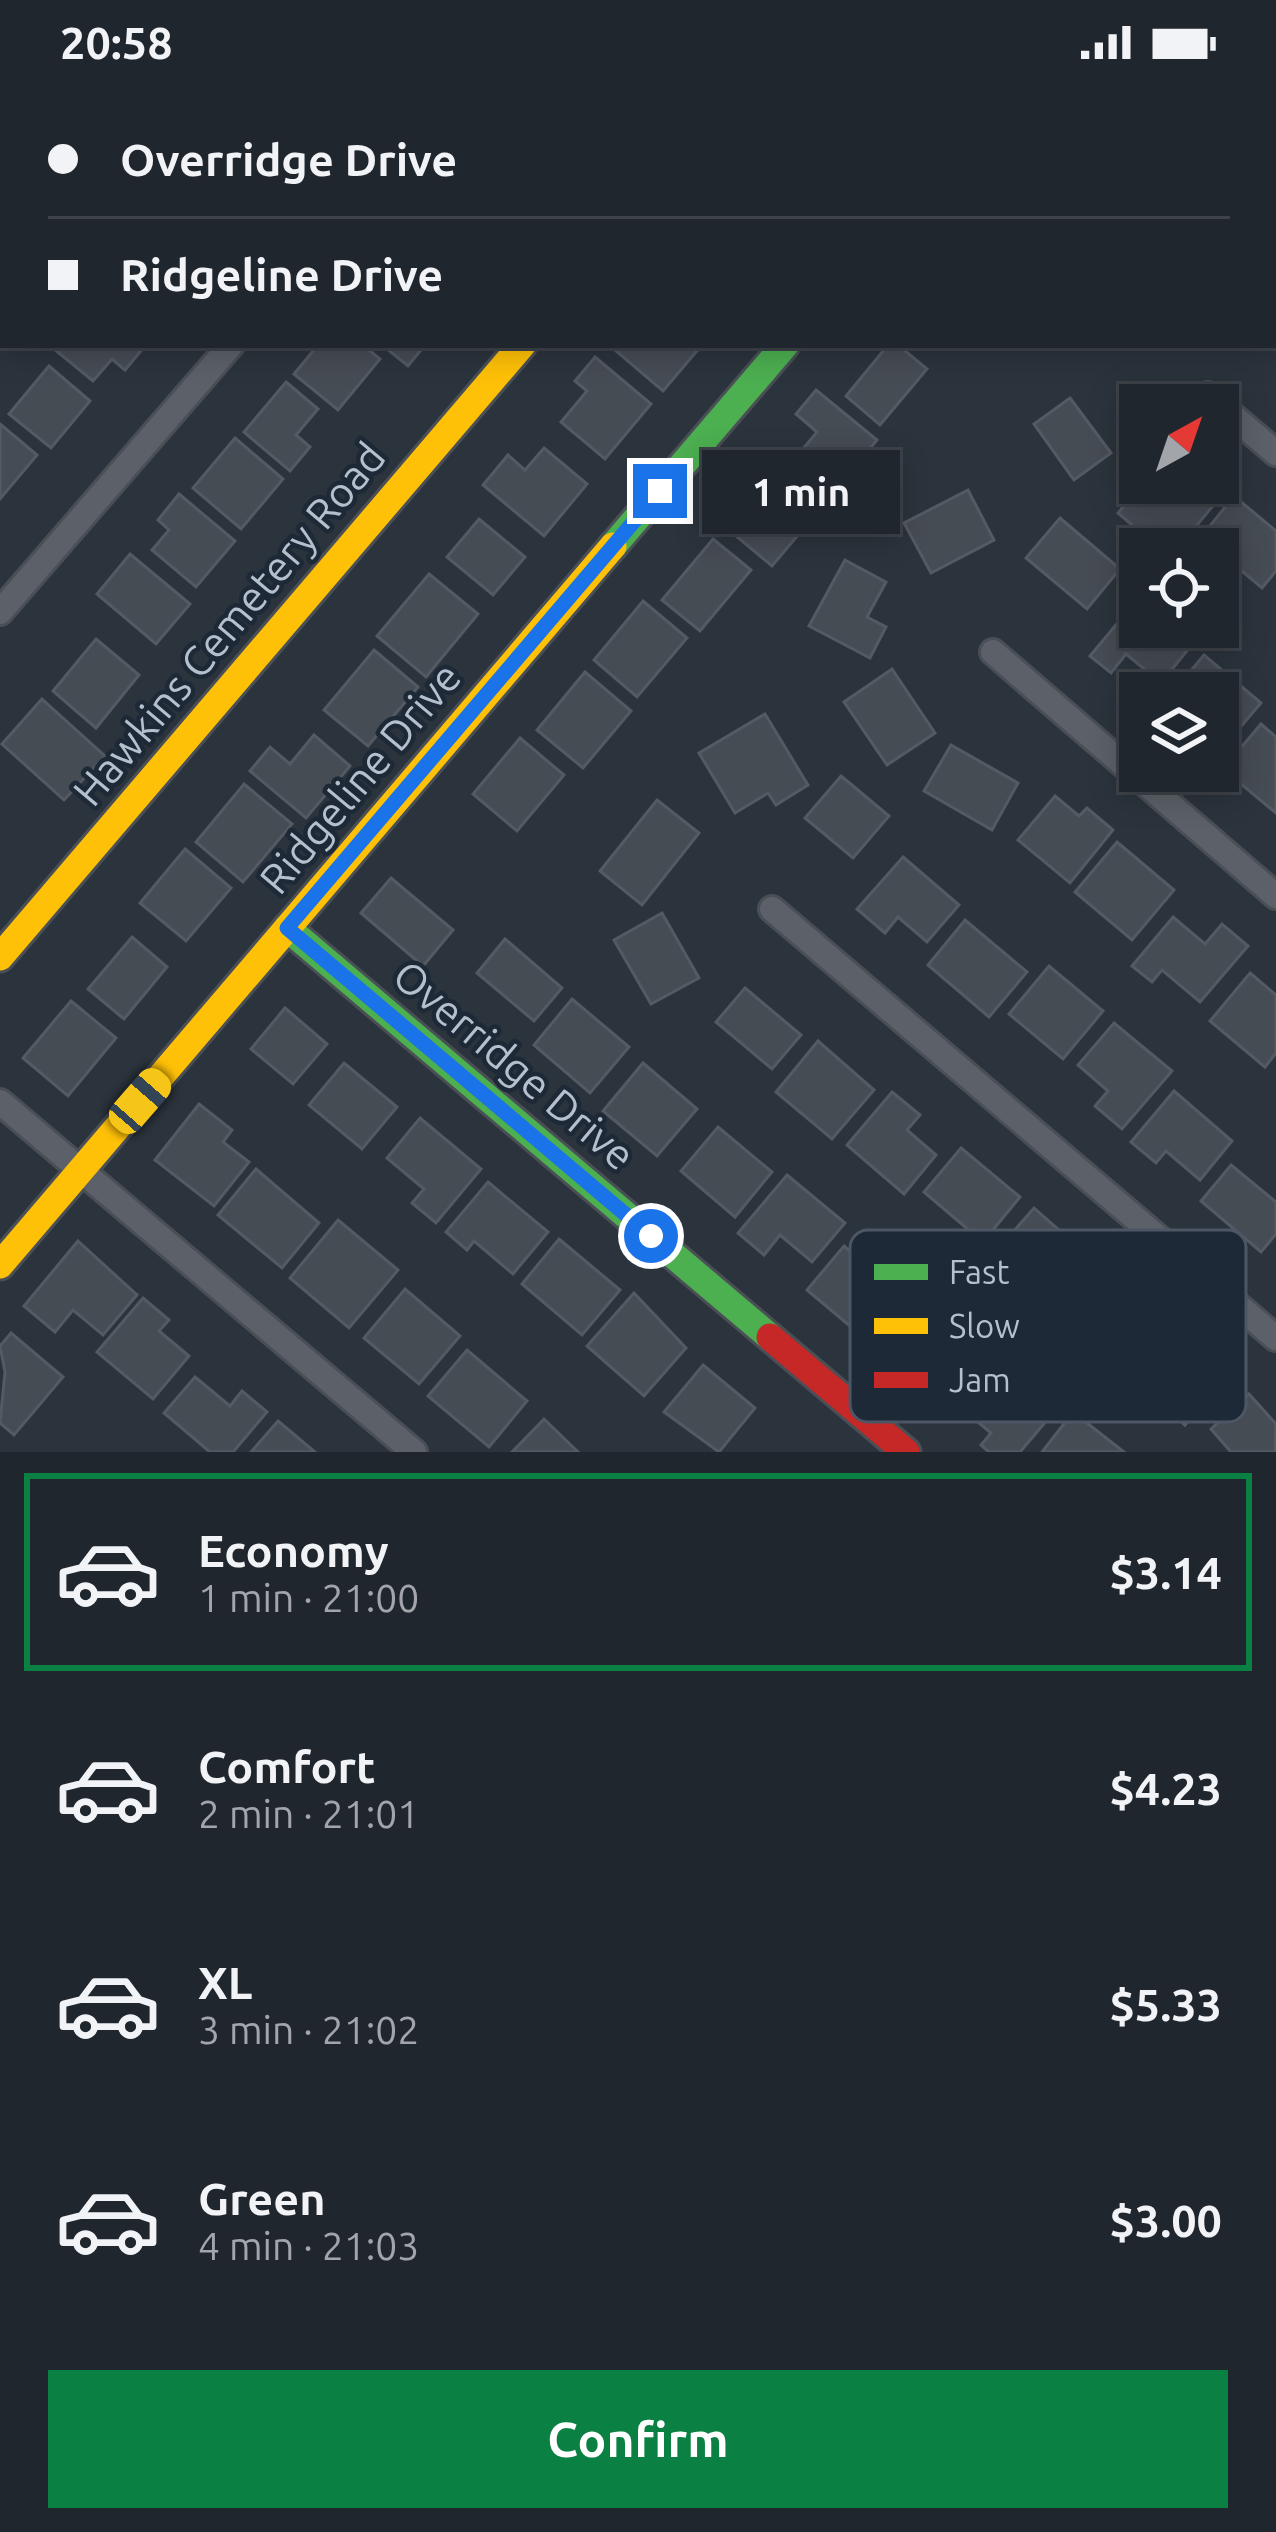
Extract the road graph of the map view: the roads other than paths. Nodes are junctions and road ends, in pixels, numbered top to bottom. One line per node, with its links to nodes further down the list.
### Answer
1 (228, 348): 6 (street)
2 (520, 348): 11 (street, Hawkins Cemetery Road)
3 (781, 348): 10 (street, Ridgeline Drive)
4 (1239, 421): 5 (street)
5 (1276, 453)
6 (0, 612)
7 (993, 652): 8 (street)
8 (1276, 896)
9 (772, 909): 14 (street)
10 (287, 928): 13 (street, Ridgeline Drive); 18 (street, Overridge Drive)
11 (0, 957)
12 (0, 1102): 13 (street)
13 (81, 1171): 15 (street, Ridgeline Drive); 20 (street)
14 (1149, 1230)
15 (0, 1265)
16 (1246, 1312): 17 (street)
17 (1276, 1338)
18 (850, 1405)
19 (871, 1422): 21 (street, Overridge Drive)
20 (414, 1452)
21 (906, 1452)

